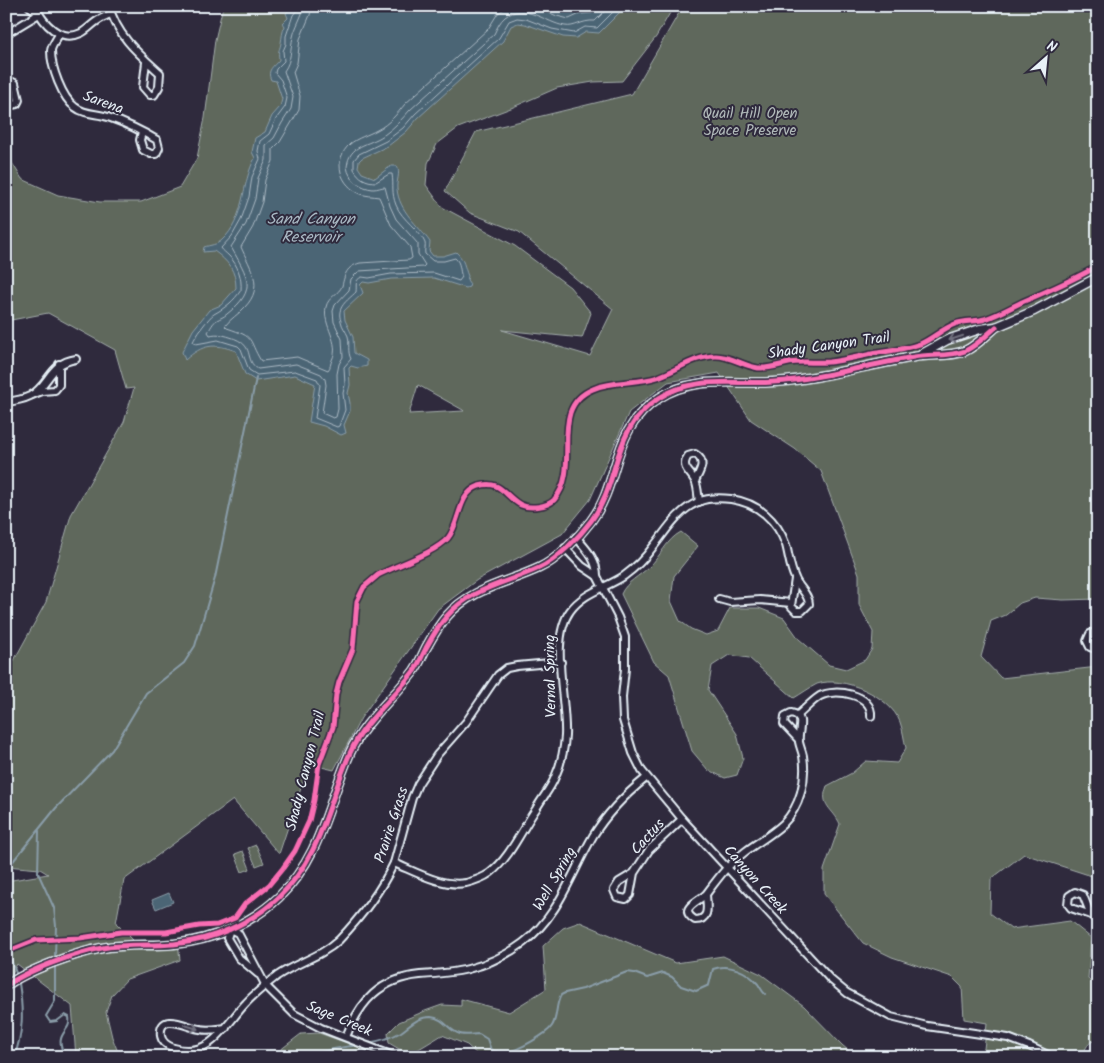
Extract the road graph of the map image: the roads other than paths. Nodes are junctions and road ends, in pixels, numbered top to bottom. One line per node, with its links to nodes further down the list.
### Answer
1 (29, 6): 5 (street)
2 (35, 6): 5 (street)
3 (41, 6): 5 (street)
4 (109, 6): 6 (street)
5 (39, 14): 7 (street); 8 (street)
6 (111, 14): 8 (street); 9 (street)
7 (6, 34)
8 (59, 34): 12 (street, Sarena)
9 (146, 62): 9 (street)
10 (6, 79): 11 (street)
11 (6, 98)
12 (142, 132)
13 (1098, 277): 14 (street)
14 (996, 327): 15 (street, one-way to 15); 15 (street)
15 (918, 356): 22 (street)
16 (76, 359): 17 (street)
17 (59, 364): 18 (street); 18 (street)
18 (31, 395): 19 (street)
19 (6, 402)
20 (695, 481): 21 (street)
21 (698, 502): 27 (street); 28 (street, Vernal Spring)
22 (576, 537): 23 (street); 24 (street, Canyon Creek)
23 (565, 548): 25 (street, Canyon Creek); 45 (street)
24 (593, 559): 25 (street); 26 (street, Canyon Creek)
25 (584, 567): 26 (street, Canyon Creek)
26 (597, 576): 28 (street, Canyon Creek)
27 (795, 580): 30 (street); 30 (street)
28 (603, 587): 33 (street, Vernal Spring); 37 (street, Canyon Creek)
29 (719, 599): 30 (street)
30 (790, 603)
31 (1098, 631): 32 (street)
32 (1098, 650)
33 (561, 662): 39 (street, Prairie Grass); 39 (street, Vernal Spring)
34 (798, 715): 35 (street); 36 (street); 36 (street)
35 (871, 716)
36 (798, 740): 40 (street)
37 (646, 778): 38 (street, Canyon Creek); 52 (street, Well Spring)
38 (682, 818): 40 (street, Canyon Creek); 41 (street, Cactus)
39 (394, 863): 50 (street, Prairie Grass)
40 (728, 867): 42 (street); 54 (street, Canyon Creek)
41 (634, 873)
42 (706, 896)
43 (1091, 915): 44 (street)
44 (1098, 921)
45 (230, 929): 46 (street, Sage Creek); 47 (street, Sage Creek); 49 (street)
46 (248, 951): 47 (street); 48 (street, Sage Creek)
47 (239, 958): 48 (street, Sage Creek)
48 (258, 974): 50 (street, Sage Creek)
49 (6, 986)
50 (266, 986): 51 (street, Prairie Grass); 52 (street, Sage Creek)
51 (226, 1028): 51 (street, Prairie Grass, one-way to 51)
52 (346, 1037): 53 (street, Sage Creek)
53 (396, 1057)
54 (1052, 1057)

